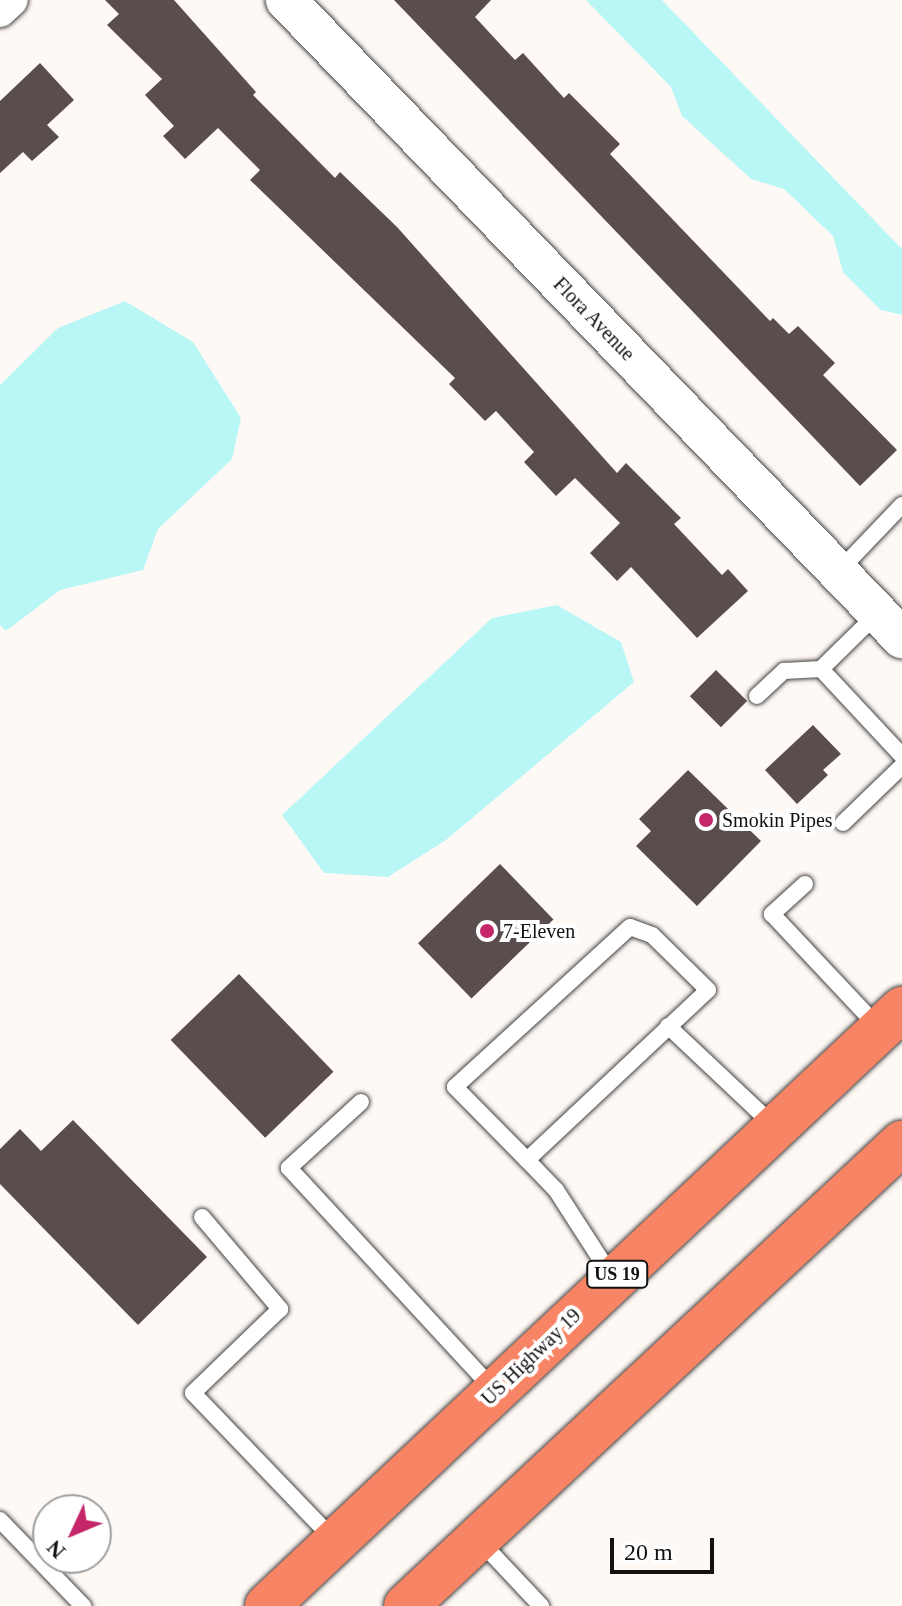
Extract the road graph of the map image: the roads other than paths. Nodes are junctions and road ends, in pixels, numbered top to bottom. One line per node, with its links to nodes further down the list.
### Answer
1 (12, 0): 3 (street)
2 (286, 0): 5 (street, Flora Avenue)
3 (0, 11)
4 (902, 505): 5 (lane)
5 (838, 572): 6 (street, Flora Avenue)
6 (890, 626): 7 (lane)
7 (821, 669): 8 (lane); 9 (lane)
8 (757, 696)
9 (902, 756)
10 (902, 766): 11 (lane)
11 (843, 823)
12 (805, 884): 13 (lane)
13 (891, 1019): 16 (highway, US Highway 19 / US 19)
14 (668, 1026): 16 (lane); 18 (lane); 18 (lane)
15 (361, 1102): 21 (lane)
16 (775, 1127): 20 (highway, US Highway 19 / US 19)
17 (902, 1143): 23 (highway)
18 (527, 1160): 20 (lane)
19 (202, 1217): 24 (lane)
20 (613, 1278): 21 (highway, US Highway 19 / US 19)
21 (495, 1391): 24 (highway, US Highway 19 / US 19)
22 (0, 1520): 25 (lane)
23 (478, 1539): 27 (highway); 28 (lane)
24 (337, 1544): 26 (highway, US Highway 19 / US 19)
25 (83, 1606)
26 (267, 1606)
27 (406, 1606)
28 (541, 1606)

